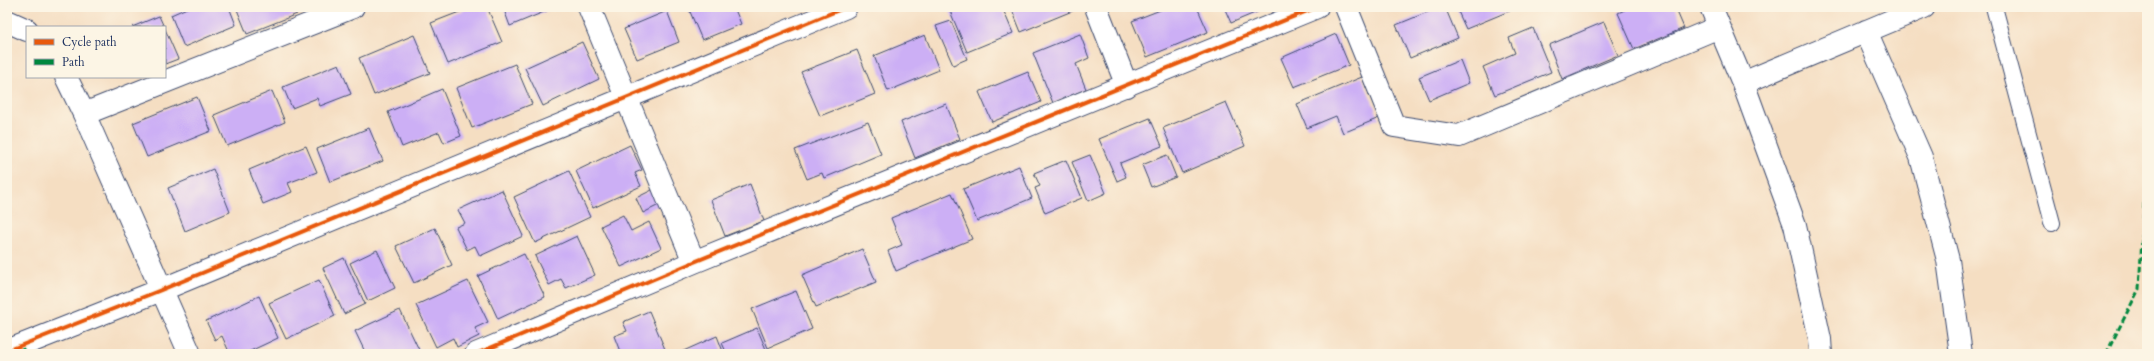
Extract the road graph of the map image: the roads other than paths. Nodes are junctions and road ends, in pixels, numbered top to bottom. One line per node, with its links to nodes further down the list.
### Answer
1 (353, 7): 10 (street)
2 (589, 7): 18 (street)
3 (846, 7): 18 (street)
4 (1096, 7): 17 (street)
5 (1316, 7): 17 (street)
6 (1346, 7): 12 (street)
7 (1711, 7): 12 (street)
8 (1994, 7): 20 (lane)
9 (1920, 8): 14 (street)
10 (322, 13): 19 (street)
11 (7, 21): 13 (street)
12 (1719, 27): 16 (street)
13 (26, 30)
14 (1866, 31): 16 (street); 27 (street)
15 (66, 78): 19 (street)
16 (1743, 83): 26 (street)
17 (1127, 86): 21 (street)
18 (626, 97): 21 (street); 22 (street)
19 (84, 114): 22 (street)
20 (2052, 223)
21 (694, 262): 25 (street)
22 (161, 290): 23 (street); 24 (street)
23 (7, 351)
24 (190, 354)
25 (476, 354)
26 (1821, 354)
27 (1961, 354)

